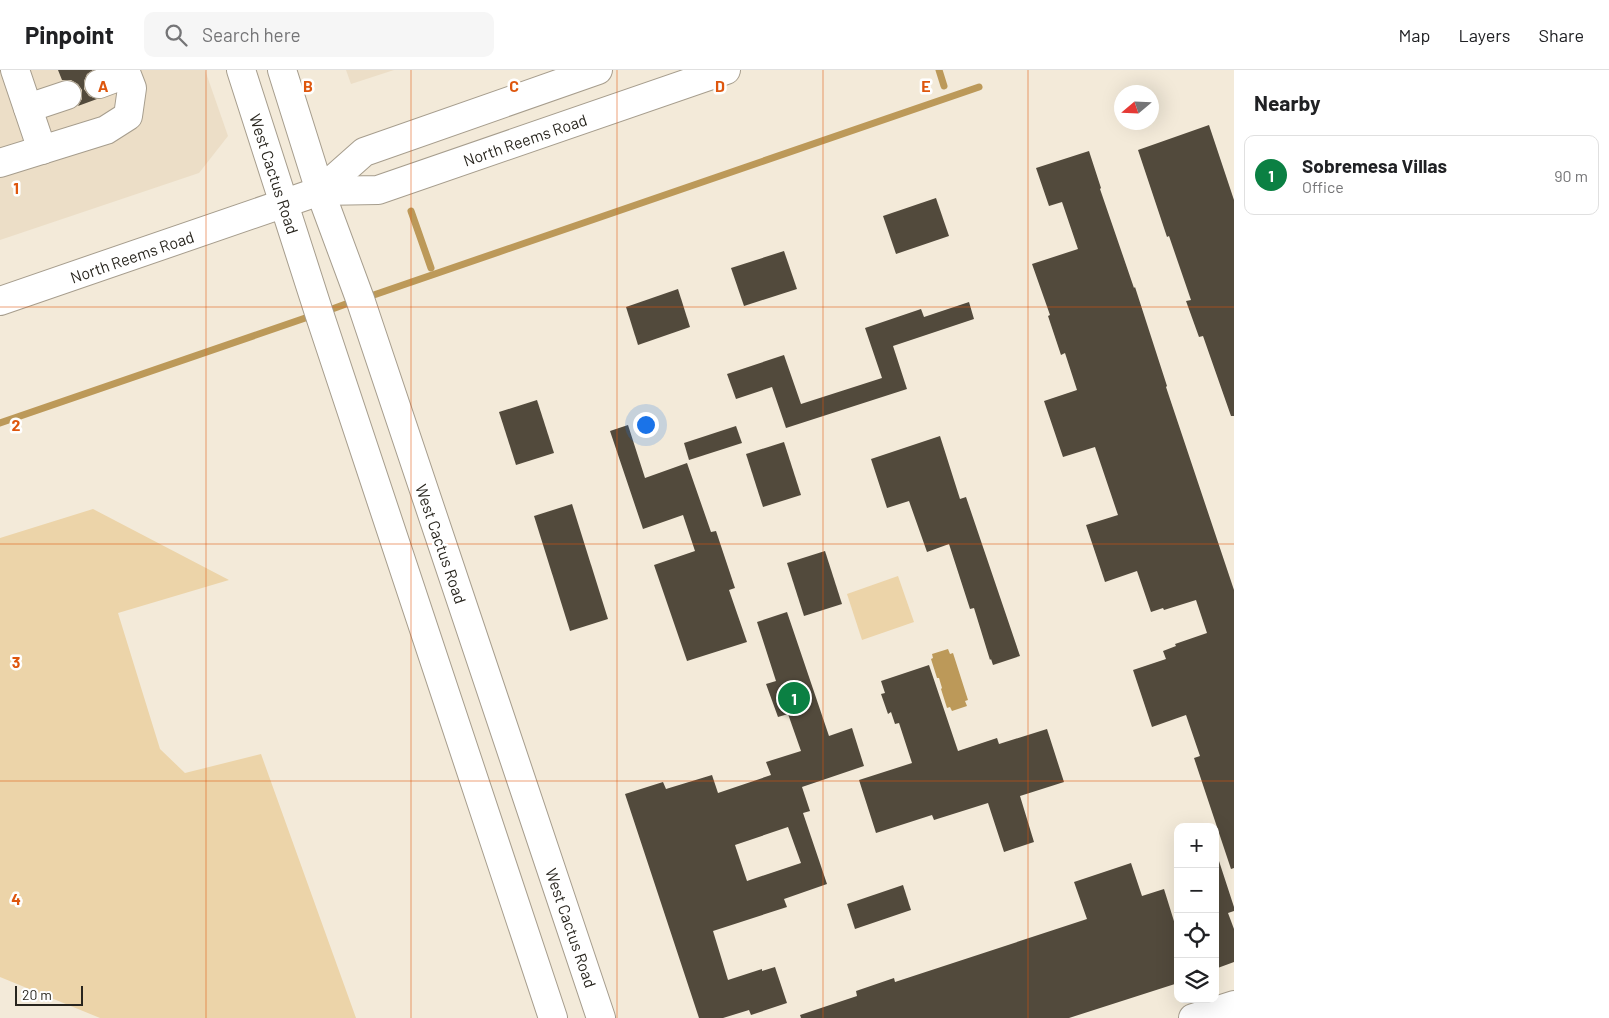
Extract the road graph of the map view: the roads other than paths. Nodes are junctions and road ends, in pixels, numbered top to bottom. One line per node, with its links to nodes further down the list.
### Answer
1 (241, 70): 13 (main road, West Cactus Road)
2 (282, 70): 12 (main road, West Cactus Road)
3 (598, 70): 12 (main road, North Reems Road)
4 (726, 70): 12 (main road, North Reems Road)
5 (21, 72): 9 (main road)
6 (126, 72): 7 (main road); 10 (main road)
7 (99, 84)
8 (67, 95): 9 (main road)
9 (28, 108): 10 (main road)
10 (42, 150): 11 (main road)
11 (0, 163)
12 (320, 191): 13 (main road, North Reems Road); 17 (main road, West Cactus Road)
13 (284, 205): 14 (main road, North Reems Road); 16 (main road, West Cactus Road)
14 (0, 302)
15 (1234, 1005): 18 (main road)
16 (553, 1018)
17 (601, 1018)
18 (1193, 1018)

